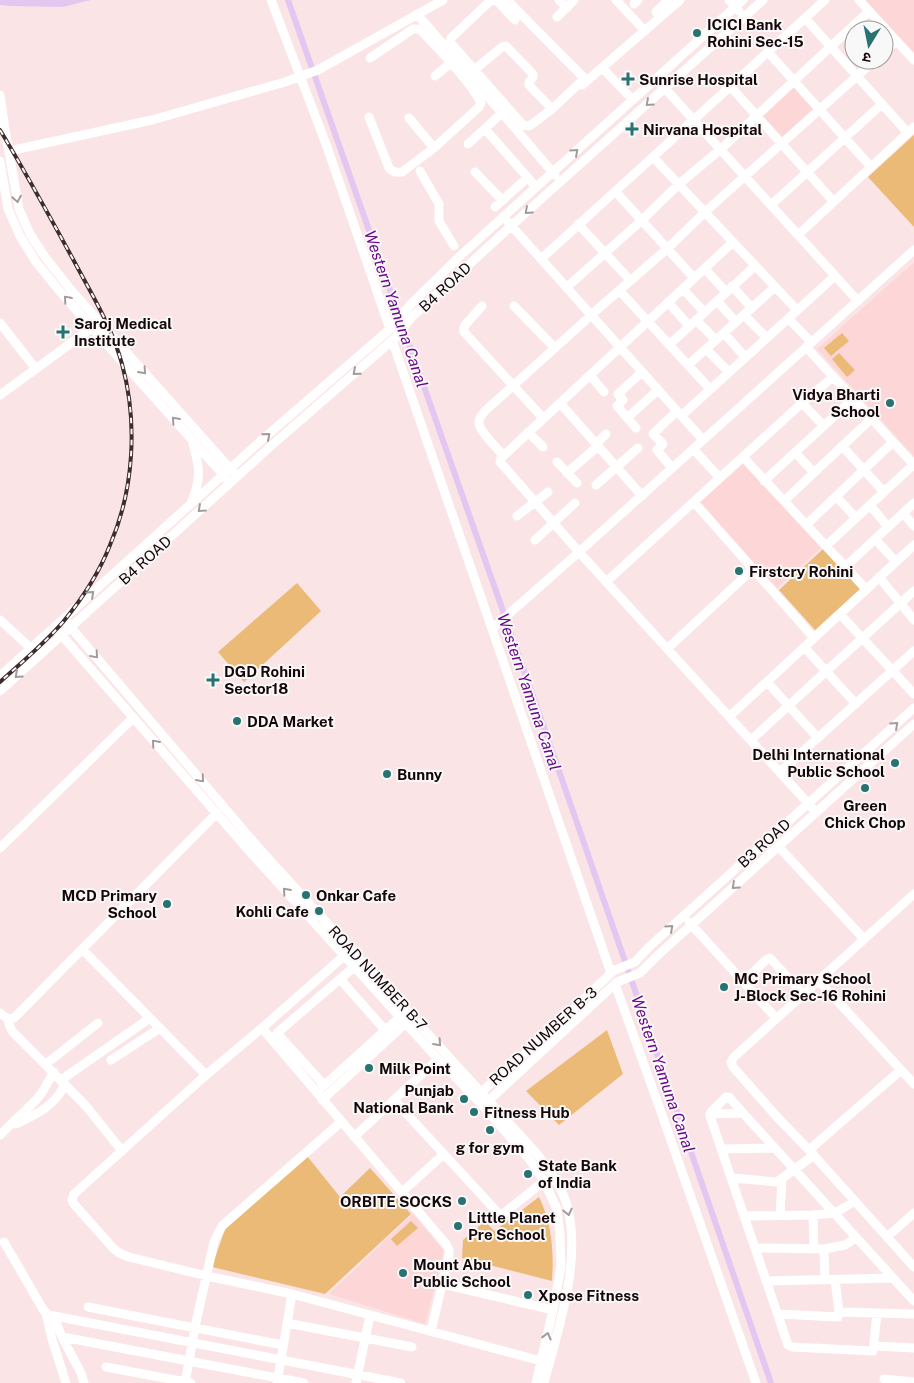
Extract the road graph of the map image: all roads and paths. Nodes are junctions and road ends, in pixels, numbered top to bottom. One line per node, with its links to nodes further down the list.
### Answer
1 (271, 0): 33 (street)
2 (442, 0): 19 (street)
3 (493, 0): 23 (street); 35 (street)
4 (508, 0): 38 (street)
5 (559, 0): 16 (street)
6 (574, 0): 16 (street)
7 (616, 0): 24 (street)
8 (668, 0): 18 (street)
9 (680, 0): 24 (street)
10 (728, 0): 15 (street)
11 (744, 0): 15 (street, B4 ROAD)
12 (763, 0): 21 (street, B4 ROAD)
13 (825, 0): 22 (street)
14 (859, 0): 17 (street)
15 (735, 7): 21 (street); 37 (street, B4 ROAD)
16 (567, 8): 20 (street)
17 (869, 11): 25 (street); 26 (street)
18 (656, 12)
19 (417, 14): 33 (street); 35 (street)
20 (557, 17)
21 (744, 17): 41 (street, B4 ROAD)
22 (805, 18): 26 (street); 27 (street)
23 (515, 20)
24 (645, 31): 38 (street)
25 (896, 41): 29 (street)
26 (830, 47): 36 (street); 39 (street)
27 (768, 52): 39 (street); 40 (street)
28 (370, 58): 30 (street)
29 (914, 60)
30 (450, 63): 34 (street); 35 (street)
31 (864, 70): 36 (street)
32 (606, 72): 43 (street)
33 (300, 76): 60 (street); 114 (street)
34 (435, 76)
35 (472, 76): 45 (street); 45 (street); 47 (street); 58 (street)
36 (857, 76): 44 (street); 46 (street)
37 (656, 78): 41 (street); 43 (street, B4 ROAD)
38 (585, 80): 45 (street); 55 (street)
39 (794, 80): 46 (street); 48 (street)
40 (730, 86): 48 (street); 51 (street)
41 (665, 88): 51 (street); 70 (street, B4 ROAD, one-way to 70)
42 (0, 95): 60 (street)
43 (633, 100): 66 (street, B4 ROAD, one-way to 43)
44 (882, 104): 53 (street); 54 (street)
45 (552, 109)
46 (820, 110): 54 (street); 57 (street)
47 (502, 114): 52 (street); 55 (street)
48 (757, 116): 57 (street); 59 (street)
49 (368, 117): 58 (street)
50 (409, 118): 58 (street)
51 (693, 119): 59 (street); 61 (street)
52 (485, 129): 56 (street); 69 (street)
53 (911, 130): 63 (street)
54 (845, 138): 63 (street); 67 (street)
55 (524, 139): 66 (street)
56 (468, 144)
57 (782, 144): 67 (street); 68 (street)
58 (434, 148)
59 (721, 149): 68 (street); 71 (street)
60 (8, 151): 113 (street, one-way to 113)
61 (653, 157): 71 (street); 73 (street)
62 (0, 161): 113 (street, one-way to 62)
63 (871, 167): 74 (street)
64 (420, 171): 83 (street)
65 (475, 172): 69 (street)
66 (553, 172): 70 (street); 72 (street, B4 ROAD)
67 (808, 172): 74 (street); 75 (street)
68 (745, 176): 75 (street); 76 (street)
69 (528, 178): 72 (street)
70 (561, 181): 80 (street, B4 ROAD, one-way to 80)
71 (679, 184): 76 (street); 78 (street)
72 (536, 187): 77 (street, B4 ROAD)
73 (615, 191): 78 (street); 79 (street)
74 (834, 202): 81 (street)
75 (771, 206): 81 (street)
76 (705, 212): 82 (street); 84 (street)
77 (503, 217): 80 (street); 114 (street, B4 ROAD)
78 (642, 220): 84 (street); 86 (street)
79 (578, 224): 86 (street); 87 (street)
80 (511, 226): 87 (street); 117 (street, B4 ROAD)
81 (798, 235): 90 (street)
82 (733, 242): 88 (street); 89 (street)
83 (454, 246)
84 (668, 248): 91 (street); 92 (street)
85 (914, 250): 99 (street)
86 (605, 253): 92 (street); 93 (street)
87 (541, 259): 93 (street)
88 (755, 266): 94 (street); 96 (street)
89 (705, 269): 91 (street); 96 (street)
90 (835, 276): 99 (street); 104 (street)
91 (694, 278): 95 (street)
92 (630, 280): 97 (street)
93 (567, 287): 107 (street)
94 (775, 287): 103 (street); 104 (street)
95 (683, 289): 100 (street); 105 (street)
96 (729, 289): 98 (street); 103 (street)
97 (619, 290): 107 (street); 109 (street)
98 (717, 300): 105 (street); 110 (street)
99 (858, 301): 120 (street)
100 (668, 302): 109 (street); 112 (street)
101 (482, 306): 131 (street)
102 (514, 306): 122 (street)
103 (752, 308): 106 (street)
104 (797, 310): 108 (street)
105 (704, 312): 112 (street)
106 (744, 314): 110 (street); 116 (street)
107 (588, 318): 121 (street); 122 (street)
108 (789, 318): 116 (street); 120 (street)
109 (648, 321): 119 (street); 121 (street)
110 (736, 322): 115 (street)
111 (0, 323): 126 (street)
112 (693, 323): 118 (street); 119 (street)
113 (96, 325): 126 (street); 147 (street, one-way to 113); 163 (street, one-way to 163)
114 (391, 327): 163 (street, B4 ROAD, one-way to 114)
115 (724, 333): 118 (street); 124 (street)
116 (766, 338): 124 (street)
117 (394, 339): 167 (street, B4 ROAD, one-way to 167); 210 (street)
118 (716, 340): 123 (street)
119 (669, 345): 125 (street)
120 (809, 345): 130 (street); 148 (street)
121 (620, 347): 127 (street); 129 (street)
122 (555, 348): 131 (street)
123 (706, 349): 125 (street); 128 (street)
124 (745, 357): 128 (street)
125 (688, 366): 132 (street)
126 (36, 369): 135 (street)
127 (642, 372): 133 (street); 141 (street)
128 (729, 372): 132 (street)
129 (590, 375): 134 (street); 137 (street)
130 (833, 377): 136 (street); 138 (street)
131 (513, 386): 140 (street); 156 (street)
132 (710, 389): 139 (street)
133 (658, 390): 139 (street); 141 (street)
134 (604, 392)
135 (0, 395)
136 (853, 399): 142 (street); 143 (street)
137 (560, 403): 140 (street); 150 (street)
138 (802, 403): 143 (street); 157 (street)
139 (679, 413): 148 (street); 161 (street)
140 (543, 418): 145 (street)
141 (628, 418): 144 (street)
142 (871, 418): 149 (street); 151 (street)
143 (824, 426): 155 (street)
144 (636, 428)
145 (528, 432): 152 (street); 156 (street)
146 (606, 434): 150 (street)
147 (192, 439): 163 (street); 179 (street)
148 (703, 440): 154 (street)
149 (893, 442): 159 (street); 162 (street)
150 (597, 445): 160 (street); 164 (street)
151 (842, 446): 162 (street); 165 (street)
152 (543, 447)
153 (638, 448): 160 (street)
154 (693, 449): 161 (street); 166 (street)
155 (795, 452): 165 (street); 168 (street)
156 (503, 455): 176 (street)
157 (743, 457): 166 (street); 168 (street)
158 (557, 462): 164 (street)
159 (914, 465): 172 (street)
160 (616, 467): 170 (street); 173 (street)
161 (672, 468): 173 (street)
162 (864, 470): 172 (street); 174 (street)
163 (227, 471): 167 (street); 179 (street, B4 ROAD)
164 (567, 473): 169 (street)
165 (814, 473): 175 (street)
166 (720, 478): 177 (street)
167 (233, 480): 196 (street, B4 ROAD, one-way to 196)
168 (764, 480): 175 (street)
169 (577, 483)
170 (596, 485)
171 (548, 492): 176 (street)
172 (884, 492): 181 (street)
173 (642, 496): 193 (street)
174 (836, 496): 184 (street); 186 (street)
175 (784, 501): 186 (street)
176 (535, 502): 183 (street); 185 (street)
177 (694, 502): 198 (street); 200 (street)
178 (914, 503): 182 (street)
179 (191, 504): 194 (street, B4 ROAD)
180 (575, 504): 185 (street)
181 (870, 505): 184 (street); 188 (street)
182 (903, 513): 187 (street); 188 (street)
183 (517, 516)
184 (856, 518): 192 (street)
185 (554, 523): 190 (street); 193 (street)
186 (806, 525): 192 (street)
187 (914, 526)
188 (888, 527): 189 (street)
189 (875, 539): 195 (street); 197 (street)
190 (535, 540)
191 (914, 544): 195 (street)
192 (826, 546): 197 (street)
193 (579, 552): 200 (street); 210 (street)
194 (132, 556): 196 (street); 205 (street, B4 ROAD, one-way to 194)
195 (896, 562): 199 (street)
196 (140, 565): 209 (street, B4 ROAD)
197 (845, 567): 201 (street)
198 (753, 569): 212 (street); 216 (street)
199 (879, 577): 201 (street); 203 (street)
200 (606, 582): 216 (street)
201 (866, 589): 204 (street)
202 (914, 591): 203 (street)
203 (900, 603): 207 (street); 213 (street)
204 (840, 614): 212 (street); 213 (street)
205 (64, 618): 208 (street, B4 ROAD); 209 (street, ROAD NUMBER B-7)
206 (0, 620): 215 (street)
207 (914, 620)
208 (54, 627): 211 (street, ROAD NUMBER B-7); 215 (street, B4 ROAD)
209 (70, 627): 211 (street, B4 ROAD); 239 (street, ROAD NUMBER B-7, one-way to 239)
210 (495, 627): 248 (street)
211 (61, 636): 218 (street, B4 ROAD); 229 (street, ROAD NUMBER B-7)
212 (814, 638): 214 (street)
213 (862, 638): 219 (street); 220 (street)
214 (804, 647): 220 (street); 222 (street)
215 (31, 648): 218 (street); 221 (street, B4 ROAD)
216 (667, 649): 228 (street)
217 (914, 651): 219 (street)
218 (39, 656): 223 (street, B4 ROAD, one-way to 223)
219 (892, 670): 224 (street); 225 (street)
220 (826, 671): 225 (street); 226 (street)
221 (0, 676)
222 (766, 682): 226 (street); 228 (street)
223 (0, 691)
224 (914, 694)
225 (856, 704): 231 (street)
226 (788, 705): 231 (street); 232 (street)
227 (914, 708): 234 (street, B3 ROAD, one-way to 227)
228 (729, 717): 232 (street)
229 (133, 718): 236 (street, ROAD NUMBER B-7, one-way to 229); 238 (street)
230 (914, 724): 235 (street, B3 ROAD)
231 (818, 738): 233 (street)
232 (751, 740): 233 (street)
233 (780, 772): 234 (street)
234 (808, 804): 235 (street); 241 (street, B3 ROAD)
235 (816, 812): 237 (street, B3 ROAD)
236 (217, 813): 239 (street, ROAD NUMBER B-7); 244 (street)
237 (778, 846): 242 (street, B3 ROAD, one-way to 242); 243 (street)
238 (0, 848)
239 (254, 849): 245 (street, ROAD NUMBER B-7); 246 (street, ROAD NUMBER B-7, one-way to 239)
240 (914, 894): 243 (street)
241 (683, 916): 242 (street); 248 (street, B3 ROAD, one-way to 241)
242 (691, 925): 251 (street); 252 (street, B3 ROAD)
243 (864, 939): 250 (street)
244 (82, 949): 257 (street); 259 (street)
245 (354, 953): 246 (street); 274 (street, ROAD NUMBER B-7, one-way to 274)
246 (344, 956): 247 (street, ROAD NUMBER B-7); 254 (street)
247 (354, 967): 249 (street); 260 (street, ROAD NUMBER B-7)
248 (613, 972): 274 (street, ROAD NUMBER B-3)
249 (340, 979): 255 (street); 264 (street)
250 (818, 980): 253 (street); 268 (street)
251 (743, 982): 253 (street); 258 (street)
252 (616, 983): 277 (street); 347 (street)
253 (803, 994): 258 (street)
254 (299, 995): 255 (street); 263 (street)
255 (309, 1007): 273 (street)
256 (0, 1013): 259 (street)
257 (150, 1018): 262 (street); 271 (street)
258 (776, 1018): 286 (street)
259 (8, 1019): 267 (street)
260 (403, 1021): 264 (street); 265 (street, ROAD NUMBER B-7); 275 (street)
261 (98, 1023): 267 (street)
262 (160, 1028): 266 (street); 270 (street)
263 (262, 1028): 270 (street); 275 (street)
264 (385, 1030): 273 (street)
265 (438, 1059): 274 (street, ROAD NUMBER B-7); 276 (street)
266 (111, 1060)
267 (46, 1064): 269 (street)
268 (901, 1070): 272 (street); 286 (street)
269 (54, 1072): 271 (street); 281 (street)
270 (206, 1075): 285 (street)
271 (63, 1082): 281 (street); 285 (street)
272 (914, 1084)
273 (324, 1085): 275 (street)
274 (478, 1095): 277 (street, ROAD NUMBER B-7)
275 (319, 1096): 280 (street)
276 (394, 1100): 282 (street); 287 (street)
277 (486, 1103): 291 (street, ROAD NUMBER B-7); 346 (street, ROAD NUMBER B-7, one-way to 346)
278 (743, 1113): 279 (street); 279 (street); 283 (street)
279 (710, 1114): 284 (street)
280 (341, 1122): 282 (street); 306 (street)
281 (3, 1132)
282 (354, 1137): 292 (street)
283 (775, 1148): 284 (street); 288 (street)
284 (722, 1149): 289 (street)
285 (122, 1151): 306 (street)
286 (811, 1152): 288 (street); 293 (street)
287 (444, 1154): 291 (street); 292 (street)
288 (795, 1170): 290 (street); 294 (street)
289 (732, 1178): 290 (street); 298 (street)
290 (782, 1180): 296 (street)
291 (544, 1181): 315 (street, ROAD NUMBER B-7)
292 (402, 1192): 311 (street)
293 (855, 1201): 294 (street); 299 (street)
294 (834, 1213): 297 (street); 300 (street)
295 (914, 1213): 299 (street)
296 (780, 1215): 297 (street); 298 (street)
297 (813, 1215): 304 (street)
298 (745, 1216): 302 (street)
299 (887, 1237): 305 (street)
300 (856, 1238): 303 (street); 307 (street)
301 (4, 1242): 320 (street)
302 (756, 1248): 304 (street); 310 (street)
303 (824, 1248): 304 (street); 308 (street)
304 (814, 1249)
305 (914, 1267)
306 (206, 1276): 312 (street); 323 (street)
307 (893, 1278): 309 (street); 313 (street)
308 (825, 1280): 309 (street); 310 (street)
309 (835, 1280): 316 (street)
310 (767, 1281): 318 (street)
311 (443, 1284): 315 (street); 324 (street)
312 (292, 1294): 321 (street); 322 (street)
313 (914, 1301)
314 (88, 1307): 323 (street)
315 (553, 1310): 334 (street, ROAD NUMBER B-7, one-way to 315)
316 (839, 1312): 317 (street); 318 (street)
317 (877, 1313): 319 (street); 329 (street)
318 (778, 1314): 329 (street)
319 (914, 1314)
320 (50, 1315): 327 (street); 340 (street); 341 (street)
321 (370, 1315): 324 (street); 326 (street)
322 (287, 1323): 326 (street); 328 (street)
323 (195, 1327): 327 (street); 328 (street)
324 (431, 1331): 334 (street)
325 (68, 1338): 332 (street)
326 (365, 1338): 330 (street); 336 (street)
327 (192, 1342): 332 (street); 333 (street)
328 (284, 1345): 333 (street)
329 (874, 1346): 331 (street)
330 (412, 1347)
331 (914, 1348)
332 (189, 1360): 338 (street); 342 (street)
333 (281, 1360): 336 (street); 338 (street)
334 (541, 1361): 345 (street, ROAD NUMBER B-7)
335 (106, 1367): 342 (street)
336 (357, 1379): 344 (street)
337 (884, 1379): 339 (street)
338 (277, 1380): 343 (street)
339 (914, 1382)
340 (66, 1383)
341 (84, 1383)
342 (187, 1383)
343 (304, 1383)
344 (401, 1383)
345 (536, 1383)
346 (544, 1383)
347 (756, 1383)

